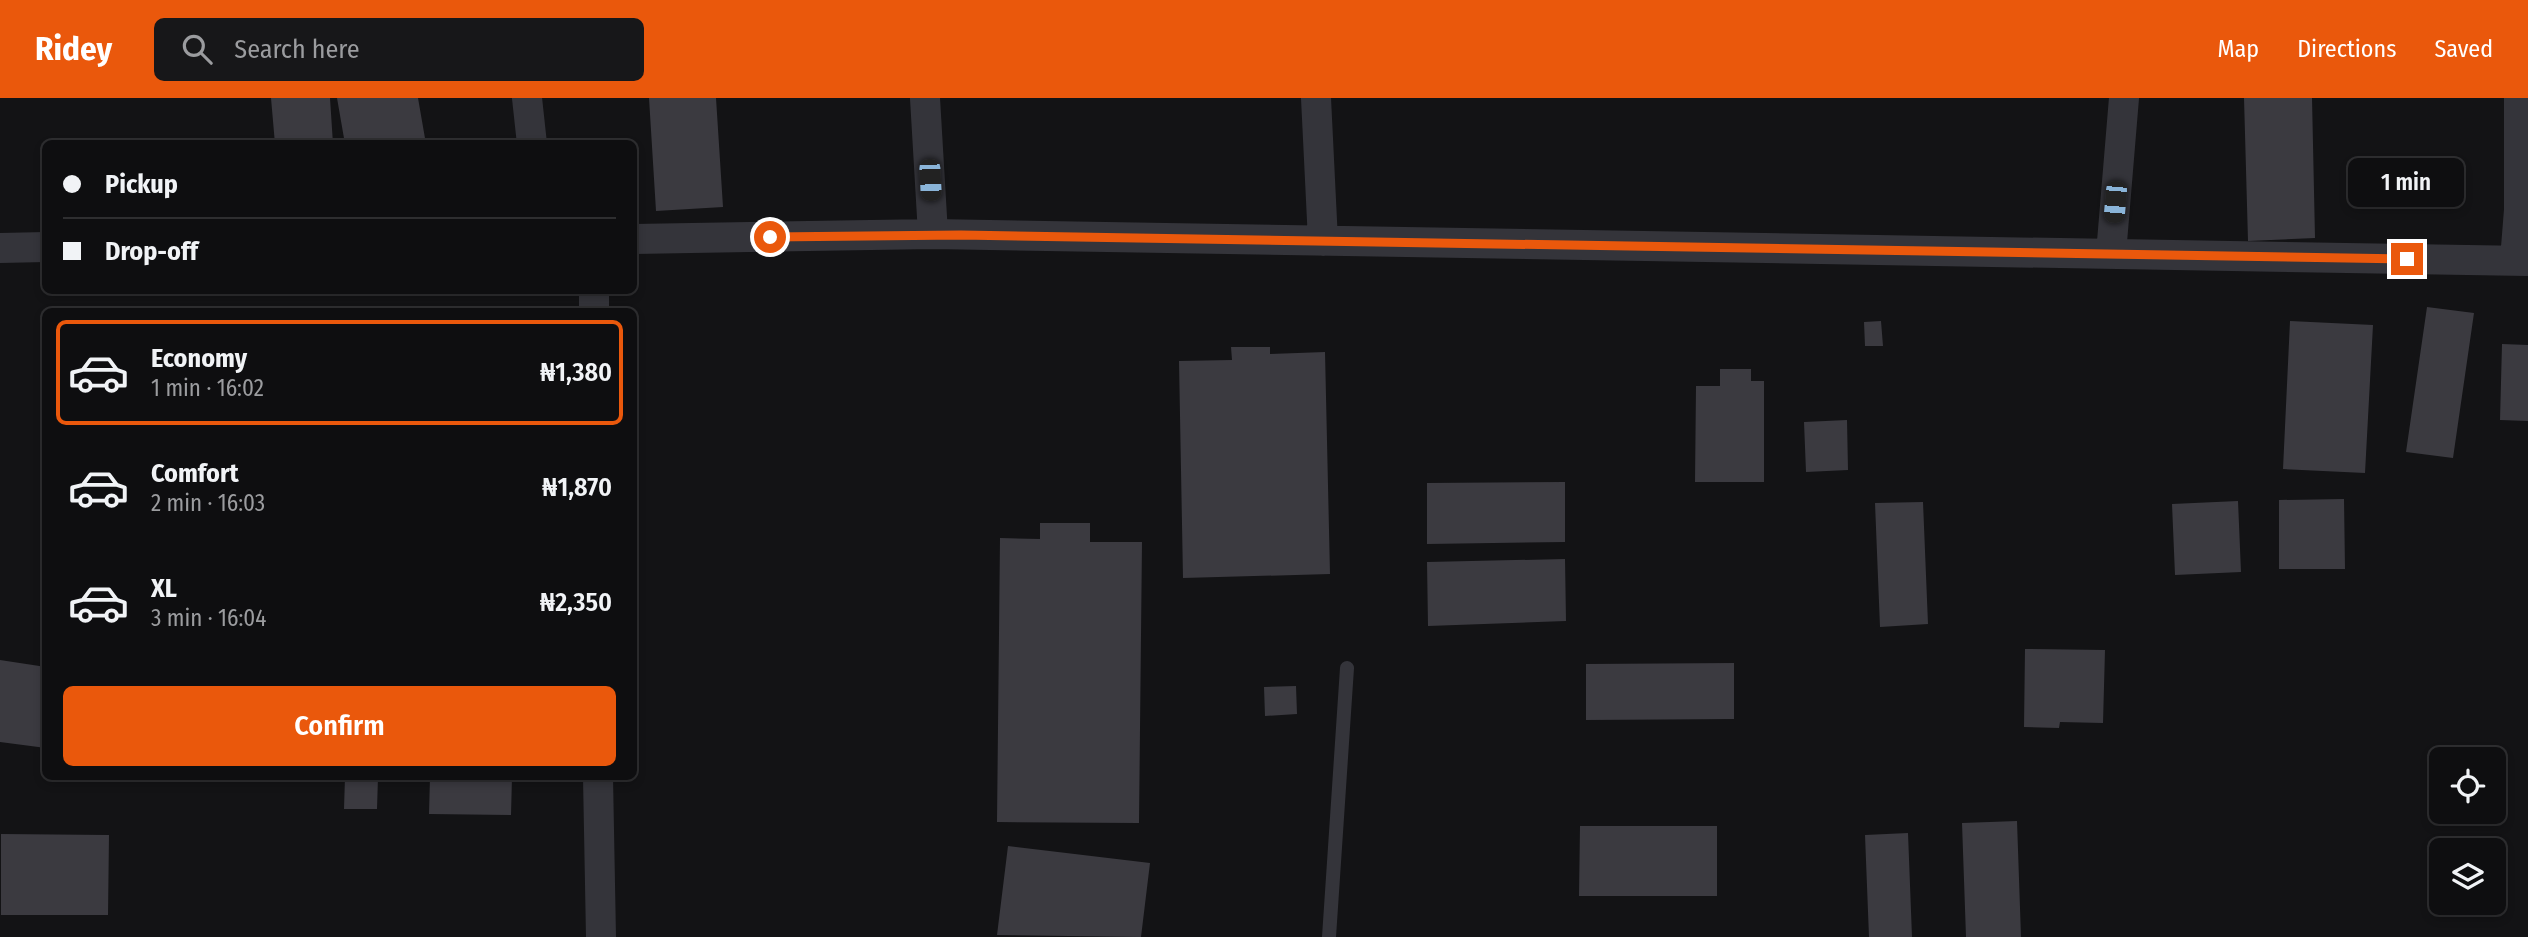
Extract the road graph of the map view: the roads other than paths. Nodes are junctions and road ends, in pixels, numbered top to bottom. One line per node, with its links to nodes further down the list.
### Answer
1 (527, 98): 6 (street)
2 (925, 98): 7 (street)
3 (1316, 98): 9 (street)
4 (2124, 98): 12 (street)
5 (2519, 98): 13 (street)
6 (532, 140)
7 (933, 234): 8 (street); 9 (street)
8 (637, 239)
9 (1323, 241): 12 (street)
10 (42, 247): 11 (street)
11 (0, 248)
12 (2111, 254): 13 (street)
13 (2521, 260)
14 (1348, 668): 17 (lane)
15 (597, 780): 16 (street)
16 (601, 937)
17 (1329, 937)

